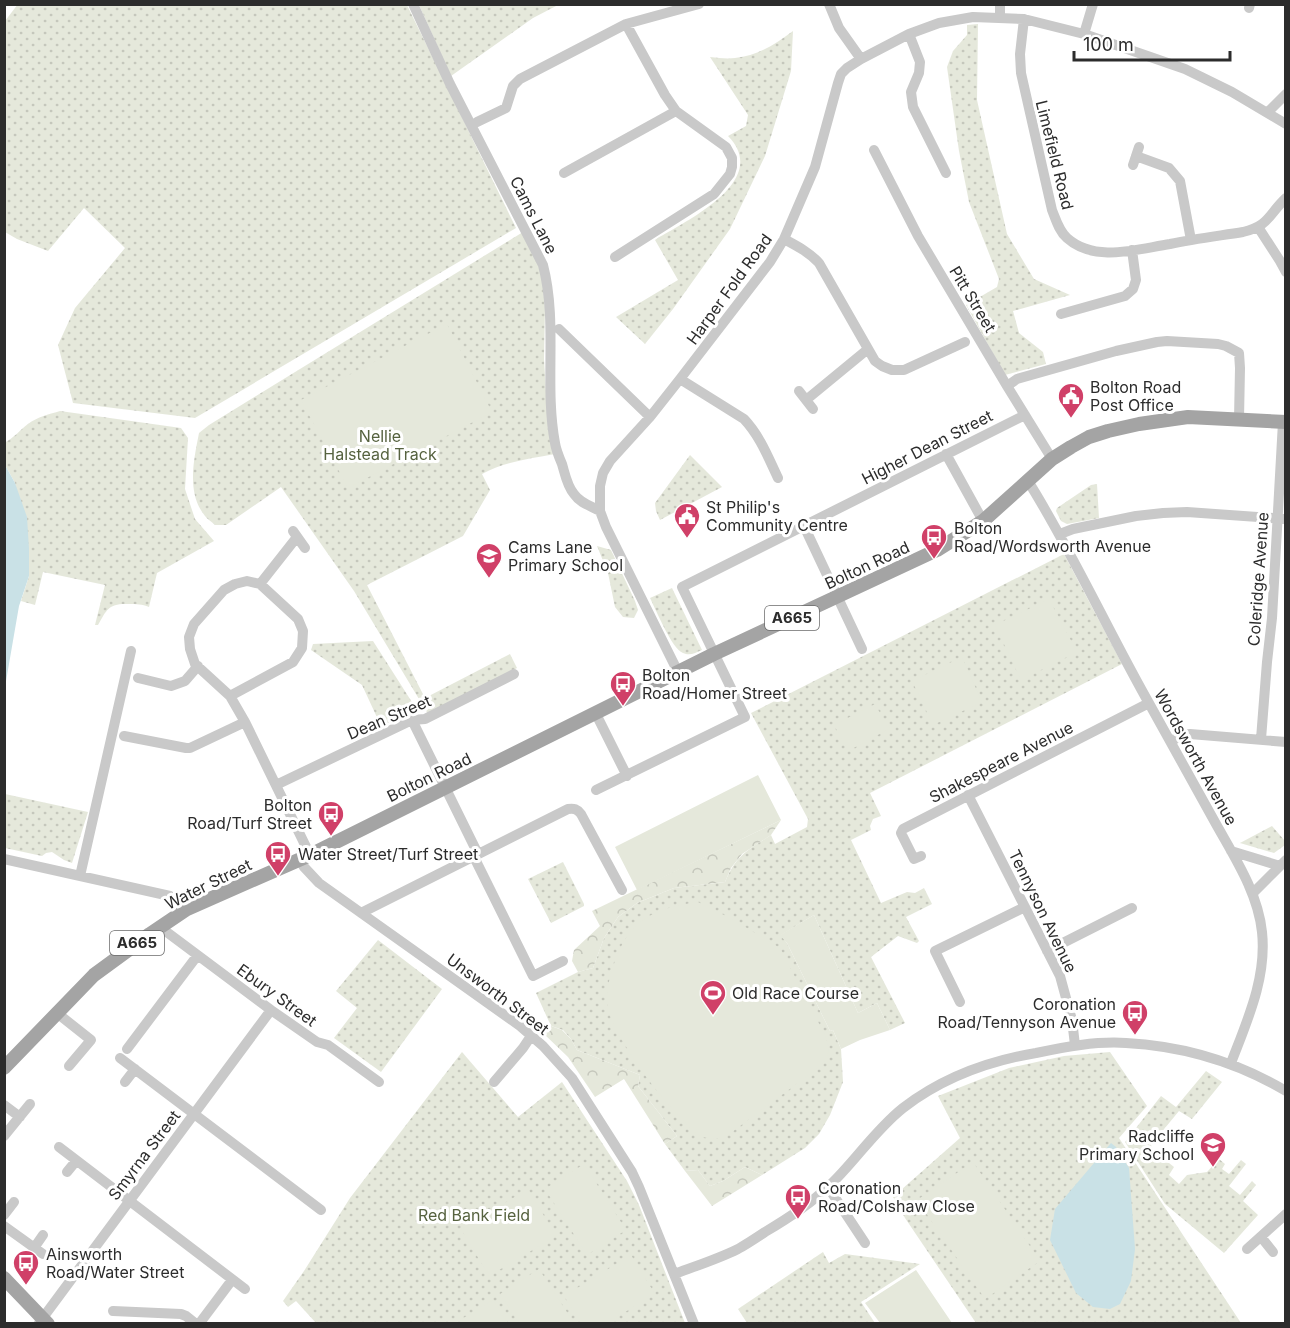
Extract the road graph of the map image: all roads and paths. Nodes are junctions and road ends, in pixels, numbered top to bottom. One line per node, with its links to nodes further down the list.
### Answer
1 (412, 4): 45 (street, Cams Lane)
2 (699, 4): 8 (street)
3 (829, 4): 11 (street)
4 (1000, 4): 6 (street)
5 (1093, 4): 10 (street)
6 (1000, 17): 7 (street, Harper Fold Road); 9 (street, Harper Fold Road)
7 (1024, 19): 10 (street, Harper Fold Road); 27 (street, Limefield Road)
8 (626, 24): 13 (street); 15 (street)
9 (909, 34): 11 (street, Harper Fold Road); 19 (street)
10 (1084, 34): 14 (street, Harper Fold Road)
11 (861, 59): 25 (street, Harper Fold Road)
12 (1286, 94): 14 (street)
13 (676, 111): 21 (street); 28 (street)
14 (1268, 112): 16 (street, Harper Fold Road)
15 (477, 122)
16 (1286, 124)
17 (874, 150): 35 (street, Pitt Street)
18 (1136, 156): 26 (street)
19 (939, 159): 20 (street); 22 (street)
20 (928, 164)
21 (572, 173)
22 (946, 173)
23 (1286, 198): 24 (street)
24 (1258, 227): 26 (street, Limefield Road); 29 (street)
25 (784, 239): 33 (street); 34 (street, Harper Fold Road)
26 (1191, 240): 27 (street, Limefield Road)
27 (1132, 250): 30 (street)
28 (615, 257)
29 (1286, 272)
30 (1067, 309)
31 (559, 329): 38 (street)
32 (965, 342): 33 (street)
33 (868, 349): 36 (street)
34 (680, 379): 38 (street, Harper Fold Road); 43 (street)
35 (1007, 386): 37 (street, Pitt Street); 39 (street)
36 (806, 400)
37 (1025, 415): 41 (street, Higher Dean Street); 42 (street, Pitt Street)
38 (650, 417): 45 (street, Harper Fold Road)
39 (1239, 419): 40 (main road, Bolton Road / A665); 42 (main road, Bolton Road / A665)
40 (1284, 422): 46 (street, Coleridge Avenue)
41 (946, 454): 47 (street); 48 (street, Higher Dean Street)
42 (1052, 459): 44 (main road, Bolton Road / A665)
43 (778, 478)
44 (1028, 481): 47 (main road, Bolton Road / A665); 49 (street, Wordsworth Avenue)
45 (600, 511): 57 (street, Harper Fold Road)
46 (1282, 519): 49 (street); 66 (street, Coleridge Avenue)
47 (982, 521): 52 (main road, Bolton Road / A665)
48 (804, 526): 52 (street); 55 (street, Higher Dean Street)
49 (1060, 534): 61 (street, Wordsworth Avenue)
50 (305, 548): 51 (street)
51 (260, 584): 56 (street); 60 (street)
52 (837, 597): 53 (street); 55 (main road, Bolton Road / A665)
53 (862, 649)
54 (131, 651): 80 (street)
55 (714, 654): 57 (main road, Bolton Road / A665); 69 (street)
56 (198, 666): 59 (street); 60 (street)
57 (678, 672): 62 (main road, Bolton Road / A665)
58 (514, 674): 63 (street, Dean Street)
59 (138, 678)
60 (230, 696): 64 (street, Unsworth Street)
61 (1149, 703): 67 (street, Wordsworth Avenue); 73 (street, Shakespeare Avenue)
62 (595, 712): 69 (street); 71 (main road, Bolton Road / A665)
63 (412, 720): 70 (street, Dean Street); 71 (street)
64 (245, 722): 65 (street); 70 (street, Unsworth Street)
65 (124, 736)
66 (1262, 739): 67 (street); 68 (street)
67 (1171, 741): 74 (street, Wordsworth Avenue)
68 (1286, 742)
69 (627, 776): 72 (street)
70 (276, 785): 77 (street, Unsworth Street)
71 (445, 788): 75 (street); 77 (main road, Bolton Road / A665)
72 (596, 790)
73 (968, 795): 76 (street, Shakespeare Avenue); 83 (street, Tennyson Avenue)
74 (1231, 851): 79 (street); 82 (street, Wordsworth Avenue)
75 (476, 855): 81 (street); 86 (street); 90 (street)
76 (921, 856)
77 (305, 857): 85 (main road, Water Street / A665); 86 (street, Unsworth Street)
78 (4, 859): 80 (street)
79 (1282, 863): 82 (street)
80 (80, 876): 85 (street)
81 (622, 883)
82 (1253, 893): 96 (street, Wordsworth Avenue)
83 (1025, 907): 88 (street, Tennyson Avenue); 91 (street)
84 (1132, 908): 88 (street)
85 (187, 909): 87 (main road, Water Street / A665)
86 (361, 913): 94 (street, Unsworth Street)
87 (160, 927): 89 (street, Ebury Street); 93 (main road, Water Street / A665)
88 (1047, 951): 95 (street, Tennyson Avenue)
89 (198, 956): 92 (street, Ebury Street); 99 (street)
90 (563, 961)
91 (960, 1002)
92 (271, 1010): 101 (street, Ebury Street); 106 (street, Smyrna Street)
93 (57, 1013): 97 (street); 98 (main road, Water Street / A665)
94 (531, 1036): 102 (street); 126 (street, Unsworth Street)
95 (1075, 1045): 96 (street); 112 (street)
96 (1231, 1064): 103 (street)
97 (69, 1066)
98 (4, 1068)
99 (135, 1069): 100 (street); 106 (street)
100 (125, 1082)
101 (379, 1082)
102 (494, 1082)
103 (1286, 1091)
104 (30, 1104): 107 (street)
105 (4, 1105): 107 (street)
106 (194, 1114): 113 (street, Smyrna Street); 115 (street)
107 (20, 1117): 108 (street)
108 (4, 1136)
109 (59, 1147): 110 (street)
110 (76, 1161): 111 (street); 113 (street)
111 (67, 1172)
112 (828, 1187): 123 (street); 126 (street)
113 (129, 1201): 128 (street); 131 (street, Smyrna Street)
114 (14, 1202): 119 (street)
115 (312, 1203): 116 (street); 117 (street)
116 (321, 1210)
117 (305, 1213)
118 (1286, 1214): 122 (street)
119 (4, 1215)
120 (4, 1226): 121 (street)
121 (43, 1235)
122 (1261, 1237): 124 (street); 125 (street)
123 (865, 1242)
124 (1247, 1249)
125 (1273, 1252)
126 (674, 1274): 133 (street, Unsworth Street)
127 (4, 1278): 131 (main road)
128 (232, 1280): 129 (street); 132 (street)
129 (245, 1289)
130 (114, 1311): 132 (street)
131 (43, 1322)
132 (197, 1323)
133 (694, 1323)

